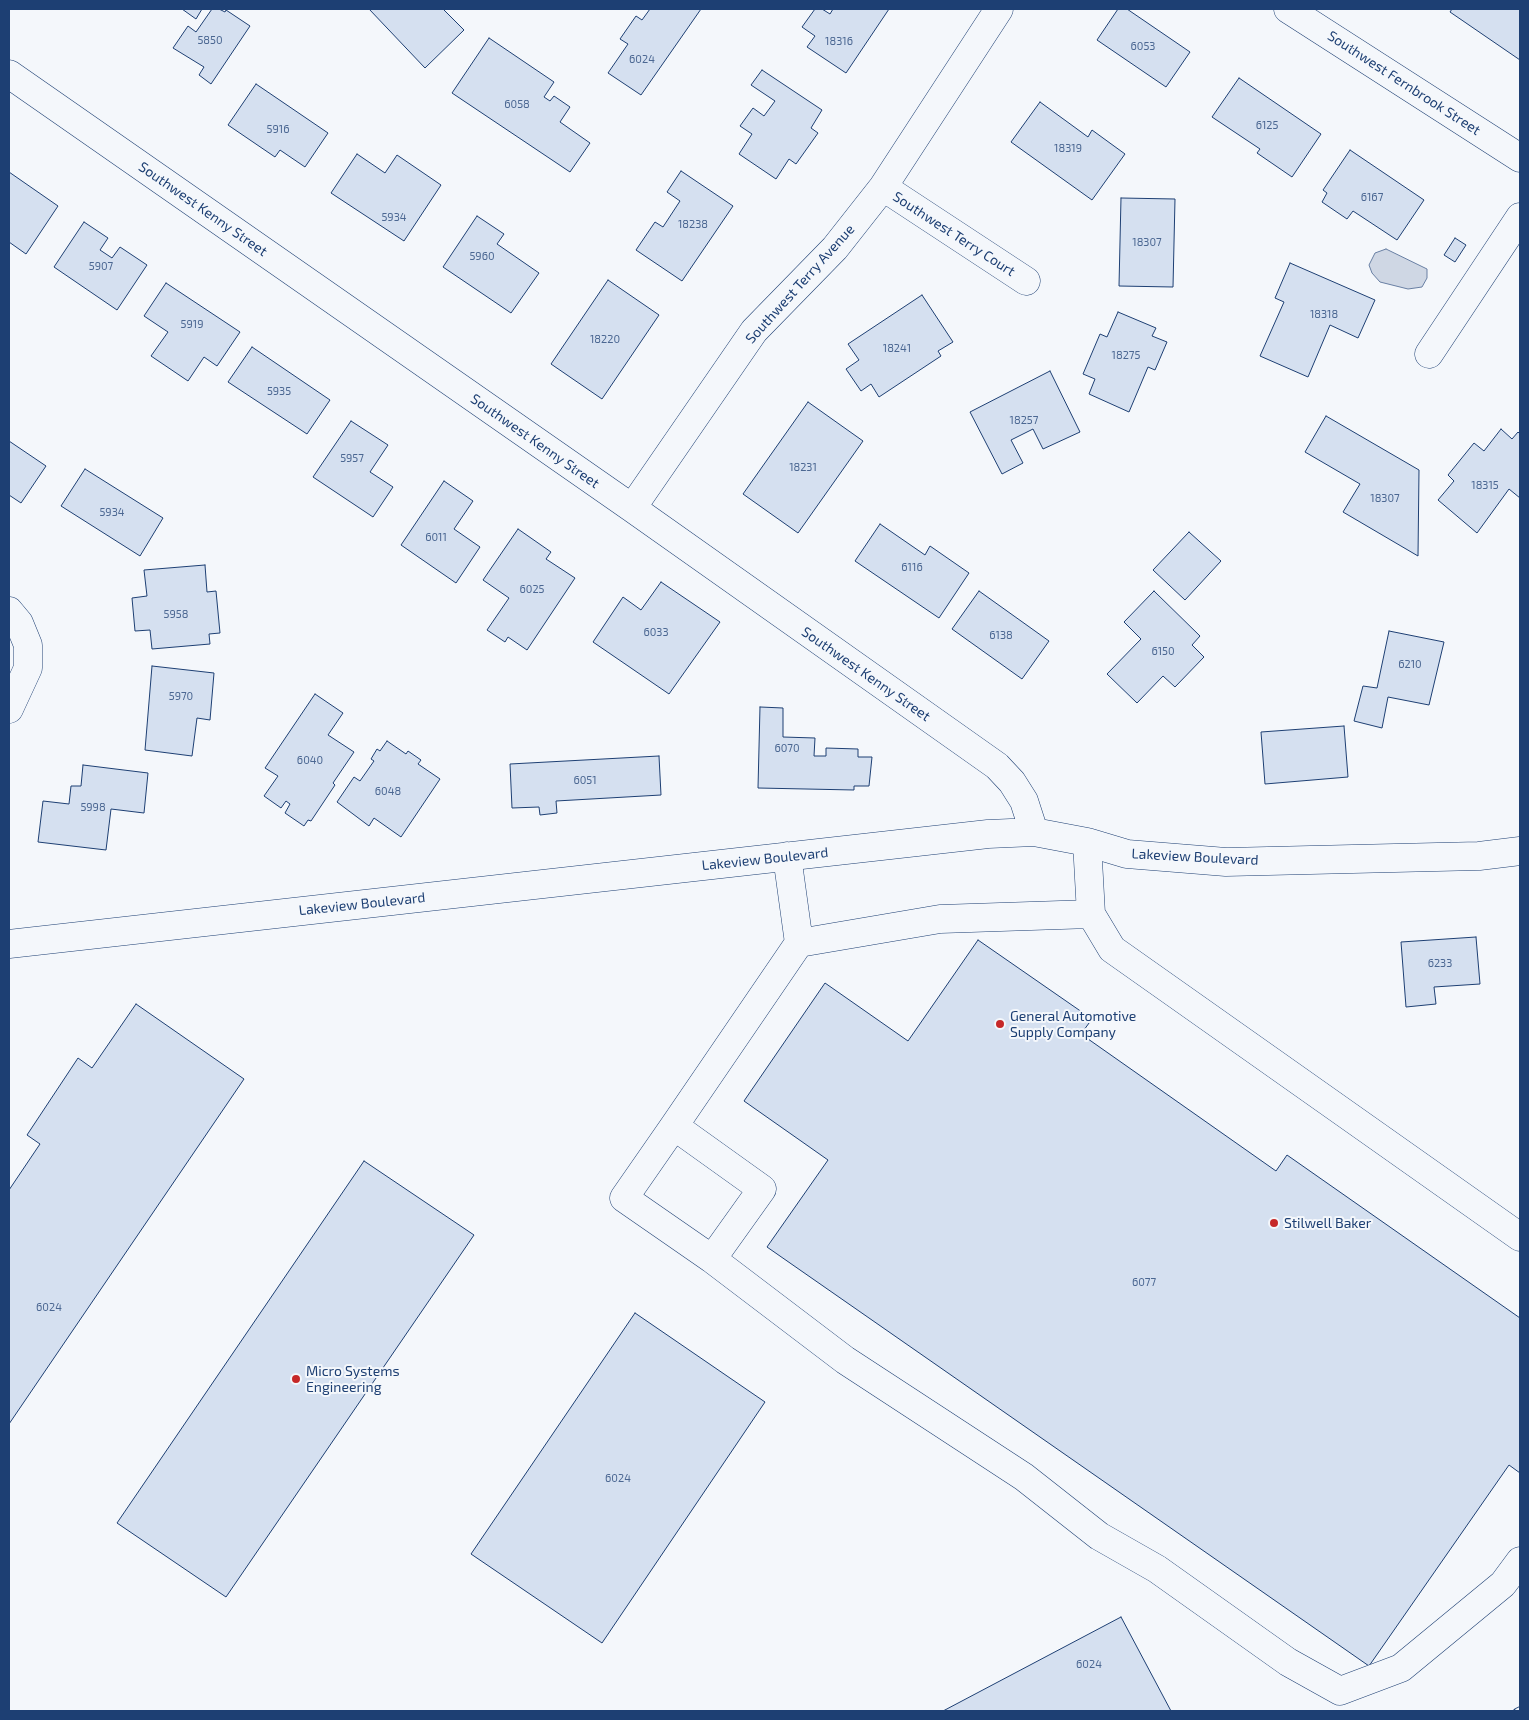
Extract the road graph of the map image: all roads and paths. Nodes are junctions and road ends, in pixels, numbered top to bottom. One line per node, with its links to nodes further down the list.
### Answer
1 (999, 9): 5 (street, Southwest Terry Avenue)
2 (1288, 9): 4 (street, Southwest Fernbrook Street)
3 (9, 74): 9 (street, Southwest Kenny Street)
4 (1520, 158)
5 (883, 186): 7 (street, Southwest Terry Court); 9 (street, Southwest Terry Avenue)
6 (1520, 217): 8 (street)
7 (1026, 281)
8 (1429, 354)
9 (632, 508): 12 (street, Southwest Kenny Street)
10 (9, 611): 11 (street)
11 (9, 709)
12 (1034, 832): 13 (street, Lakeview Boulevard); 15 (street, Lakeview Boulevard)
13 (1087, 842): 14 (street, Lakeview Boulevard); 16 (street)
14 (1520, 851)
15 (787, 856): 17 (street); 18 (street, Lakeview Boulevard)
16 (1091, 914): 17 (street); 20 (street)
17 (799, 943): 19 (street)
18 (9, 944)
19 (674, 1126): 21 (street); 21 (street)
20 (1520, 1237)
21 (712, 1259): 22 (street)
22 (1520, 1561)

